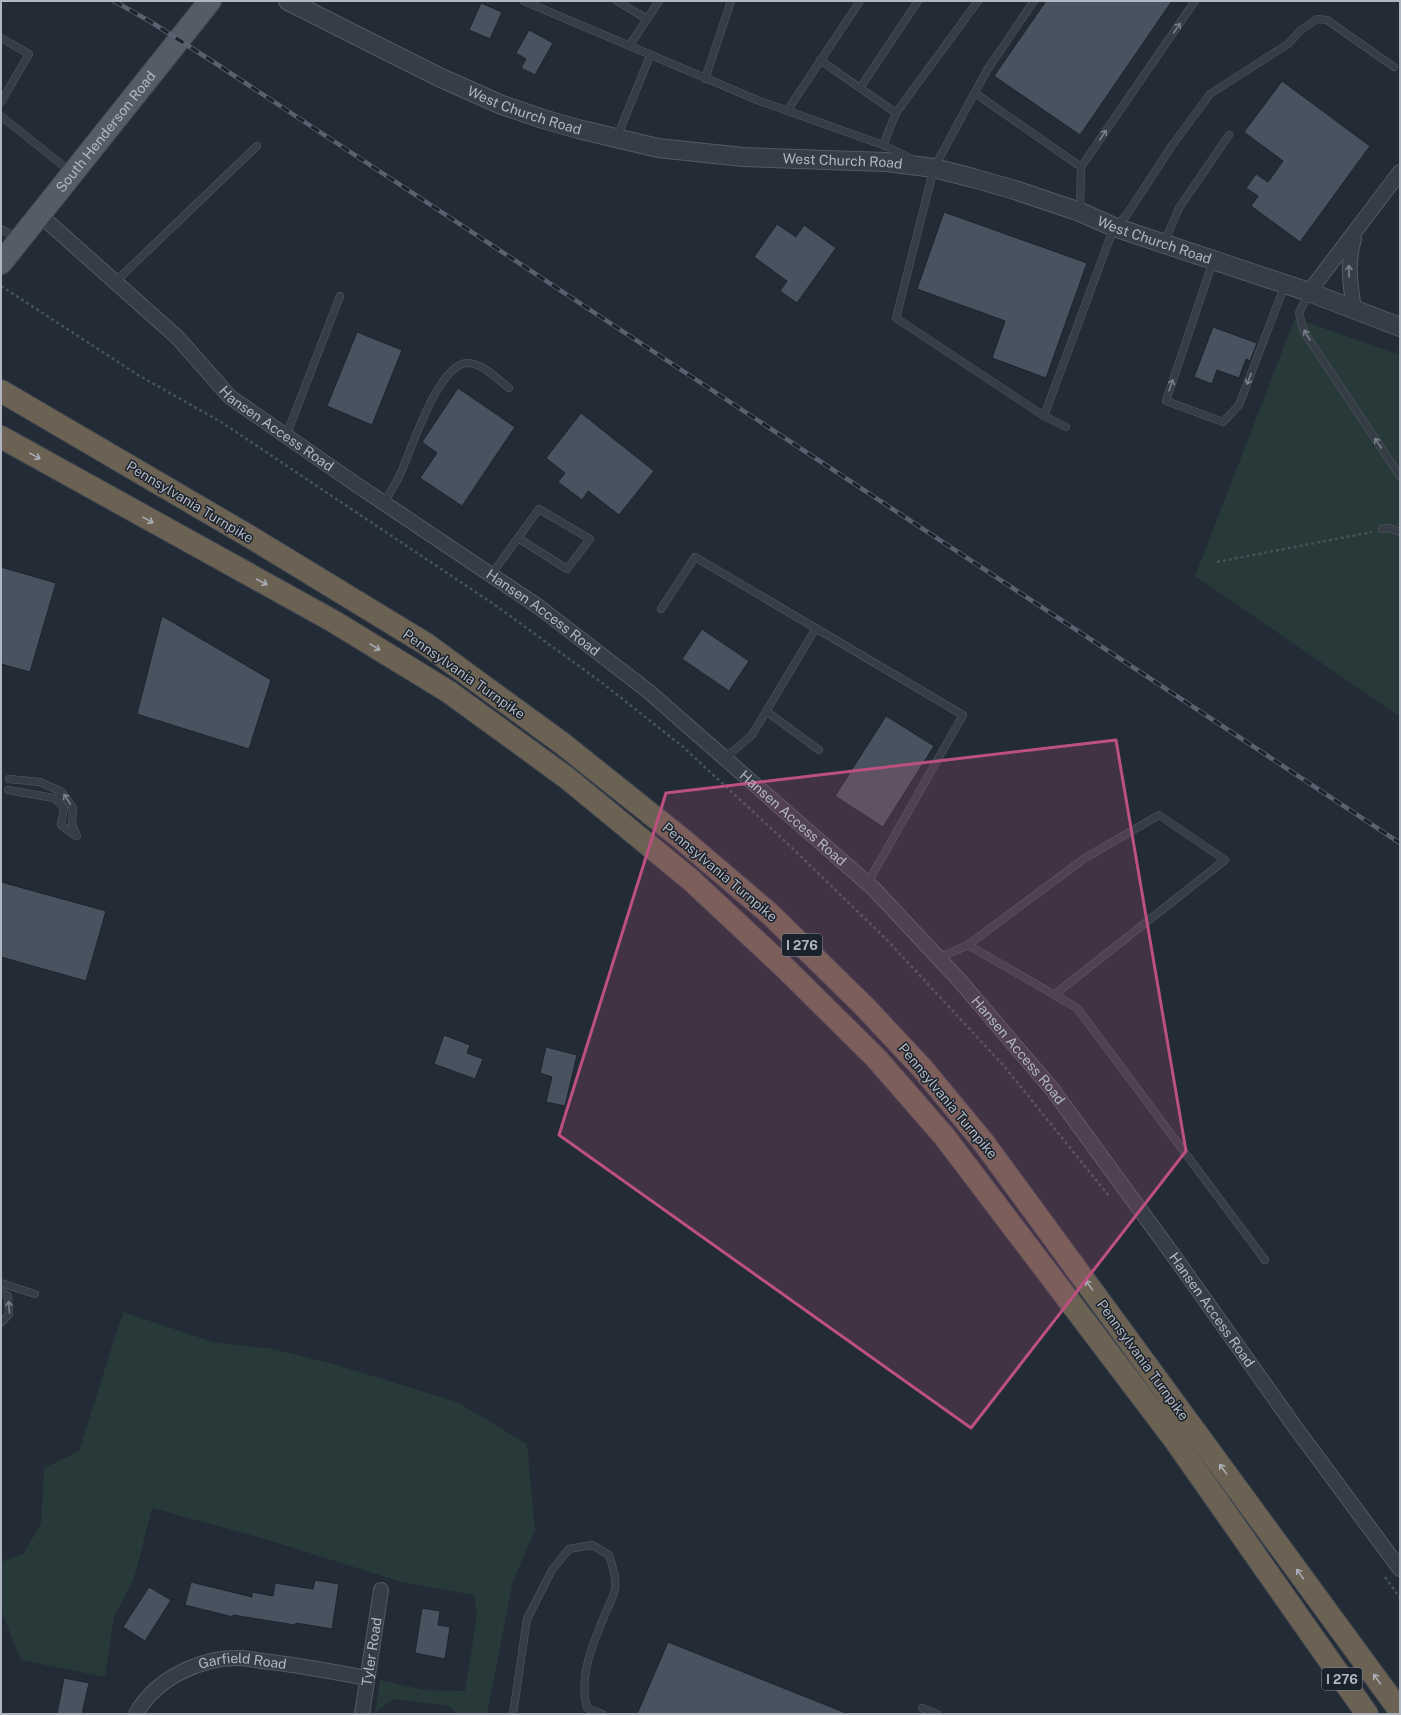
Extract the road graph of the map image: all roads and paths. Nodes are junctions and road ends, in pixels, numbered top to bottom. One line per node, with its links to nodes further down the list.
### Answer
1 (210, 1): 32 (main road, South Henderson Road)
2 (288, 1): 26 (street, West Church Road)
3 (524, 1): 14 (lane)
4 (617, 1): 12 (lane)
5 (659, 1): 12 (lane)
6 (731, 1): 18 (lane)
7 (860, 1): 16 (lane)
8 (918, 1): 19 (lane)
9 (978, 1): 23 (lane)
10 (1034, 1): 20 (lane)
11 (1195, 1): 29 (lane, one-way to 11)
12 (647, 20): 14 (lane)
13 (1, 38): 21 (lane)
14 (629, 46): 15 (lane)
15 (650, 56): 18 (lane); 26 (lane)
16 (820, 60): 19 (lane); 22 (lane)
17 (1394, 67): 35 (lane)
18 (705, 79): 22 (lane)
19 (860, 88): 23 (lane)
20 (975, 93): 29 (lane); 30 (lane)
21 (1, 102)
22 (787, 111): 27 (lane)
23 (896, 114): 27 (lane)
24 (1, 116): 32 (lane)
25 (1229, 135): 38 (lane)
26 (617, 139): 30 (street, West Church Road)
27 (883, 145): 30 (lane)
28 (257, 146): 41 (lane)
29 (1081, 167): 33 (lane)
30 (934, 168): 33 (street, West Church Road); 51 (lane)
31 (1400, 172): 36 (street)
32 (72, 173): 34 (main road, South Henderson Road)
33 (1080, 212): 35 (street, West Church Road)
34 (39, 214): 37 (main road, South Henderson Road); 41 (street, Hansen Access Road)
35 (1114, 227): 38 (street, West Church Road); 51 (lane)
36 (1356, 230): 44 (street); 47 (street, one-way to 36)
37 (10, 234): 40 (main road, South Henderson Road)
38 (1163, 245): 39 (street, West Church Road)
39 (1213, 261): 42 (street, West Church Road); 42 (lane, one-way to 39)
40 (1, 263)
41 (115, 282): 53 (street, Hansen Access Road)
42 (1285, 285): 44 (street, West Church Road)
43 (1, 286): 46 (path)
44 (1309, 292): 47 (street, West Church Road); 55 (lane, one-way to 44)
45 (340, 296): 53 (lane)
46 (34, 308)
47 (1354, 309): 48 (street, West Church Road)
48 (1400, 327)
49 (509, 388): 56 (lane)
50 (3, 392): 82 (highway, Pennsylvania Turnpike / I 276, one-way to 50)
51 (1044, 416): 52 (lane)
52 (1066, 427)
53 (286, 436): 56 (street, Hansen Access Road)
54 (1, 437): 88 (highway, Pennsylvania Turnpike / I 276, one-way to 88)
55 (1400, 476)
56 (384, 503): 61 (street, Hansen Access Road)
57 (1382, 530): 58 (lane); 60 (path)
58 (1400, 532)
59 (518, 538): 59 (lane); 61 (lane)
60 (1217, 562)
61 (491, 575): 66 (street, Hansen Access Road)
62 (661, 609): 63 (lane)
63 (816, 628): 64 (lane); 69 (lane)
64 (766, 711): 65 (lane); 66 (lane)
65 (819, 750)
66 (725, 758): 69 (street, Hansen Access Road)
67 (9, 779): 68 (lane, one-way to 67)
68 (8, 790)
69 (867, 884): 71 (street, Hansen Access Road)
70 (968, 945): 71 (lane); 72 (lane); 72 (lane)
71 (939, 958): 78 (street, Hansen Access Road)
72 (1054, 995): 73 (lane)
73 (1265, 1260)
74 (1, 1284): 76 (lane)
75 (1, 1292): 77 (lane, one-way to 75)
76 (35, 1294)
77 (1, 1323)
78 (1400, 1569)
79 (381, 1590): 80 (street, Tyler Road)
80 (367, 1678): 83 (street, Garfield Road); 84 (street, Tyler Road)
81 (922, 1708): 87 (lane)
82 (1400, 1711)
83 (136, 1714)
84 (362, 1714)
85 (513, 1714): 86 (lane)
86 (602, 1714)
87 (937, 1714)
88 (1367, 1714)

